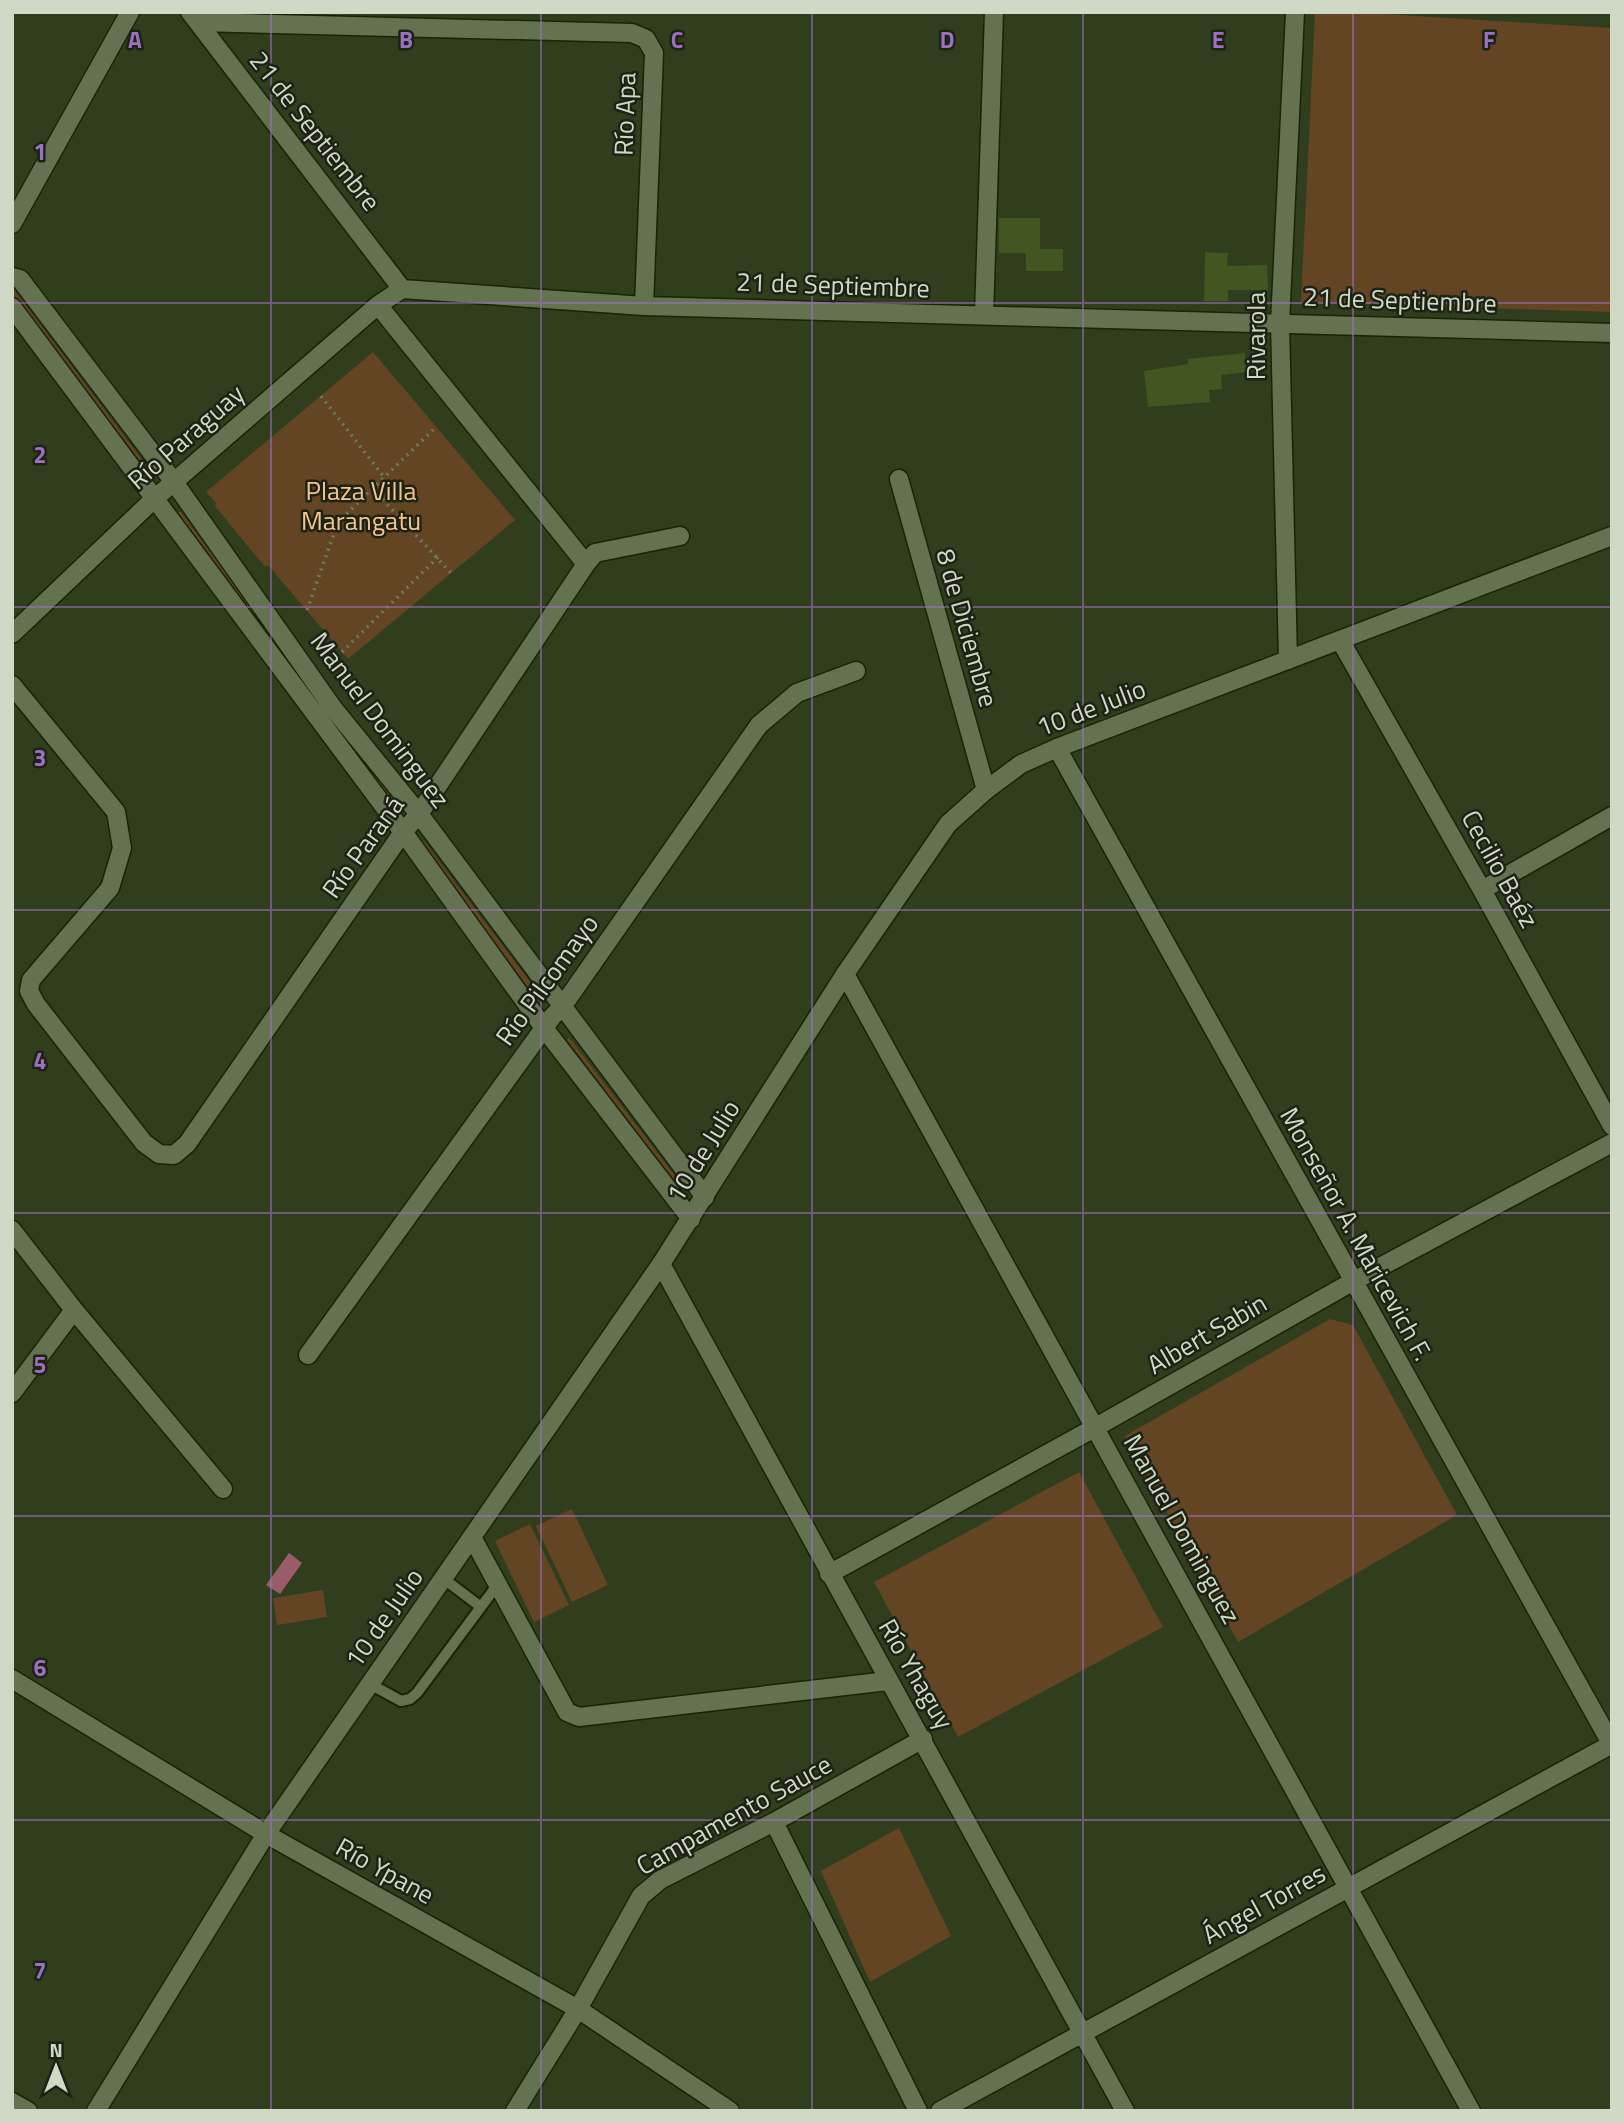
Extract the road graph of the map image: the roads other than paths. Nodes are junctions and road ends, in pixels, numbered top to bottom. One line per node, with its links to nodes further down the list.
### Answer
1 (130, 12): 5 (street)
2 (994, 12): 11 (street)
3 (1295, 12): 12 (street, Rivarola)
4 (194, 17): 7 (street, 21 de Septiembre); 9 (street, Río Apa)
5 (12, 224)
6 (12, 277): 15 (street, Manuel Dominguez)
7 (402, 289): 8 (street, Río Paraguay); 9 (street, 21 de Septiembre)
8 (379, 305): 15 (street, Río Paraguay); 19 (street)
9 (644, 306): 11 (street, 21 de Septiembre)
10 (12, 307): 16 (street, Manuel Dominguez)
11 (984, 315): 12 (street, 21 de Septiembre)
12 (1280, 323): 13 (street, 21 de Septiembre); 22 (street, Rivarola)
13 (1612, 333)
14 (898, 479): 26 (street, 8 de Diciembre)
15 (174, 482): 16 (street, Río Paraguay); 27 (street, Manuel Dominguez)
16 (153, 500): 20 (street, Río Paraguay); 29 (street, Manuel Dominguez)
17 (680, 536): 19 (street)
18 (1612, 537): 21 (street, 10 de Julio)
19 (586, 564): 27 (street, Río Paraná)
20 (12, 634)
21 (1340, 640): 22 (street, 10 de Julio); 30 (street, Cecilio Baéz)
22 (1288, 660): 25 (street, 10 de Julio)
23 (856, 671): 32 (street, Río Pilcomayo)
24 (12, 685): 29 (street, Río Paraná)
25 (1057, 748): 26 (street, 10 de Julio); 40 (street, Monseñor A. Maricevich F.)
26 (986, 790): 31 (street, 10 de Julio)
27 (419, 814): 29 (street, Río Paraná); 32 (street, Manuel Dominguez)
28 (1612, 816): 30 (street)
29 (403, 832): 33 (street, Manuel Dominguez)
30 (1482, 890): 34 (street, Cecilio Baéz)
31 (845, 974): 36 (street, 10 de Julio); 44 (street, Manuel Dominguez)
32 (562, 1007): 33 (street, Río Pilcomayo); 36 (street, Manuel Dominguez)
33 (544, 1028): 37 (street, Manuel Dominguez); 42 (street, Río Pilcomayo)
34 (1612, 1126)
35 (1612, 1143): 40 (street, Albert Sabin)
36 (705, 1197): 37 (street, 10 de Julio)
37 (691, 1219): 39 (street, 10 de Julio)
38 (12, 1230): 41 (street)
39 (661, 1264): 46 (street, 10 de Julio); 47 (street, Río Yhaguy)
40 (1352, 1282): 44 (street, Albert Sabin); 55 (street, Monseñor A. Maricevich F.)
41 (74, 1310): 43 (street); 45 (street)
42 (308, 1355)
43 (12, 1393)
44 (1096, 1427): 47 (street, Albert Sabin); 58 (street, Manuel Dominguez)
45 (223, 1489)
46 (472, 1536): 48 (street, 10 de Julio); 49 (street)
47 (829, 1574): 52 (street, Río Yhaguy)
48 (444, 1578): 50 (lane); 53 (street, 10 de Julio)
49 (498, 1584): 50 (lane); 52 (street)
50 (481, 1607): 53 (lane)
51 (12, 1679): 57 (street, Río Ypane)
52 (888, 1681): 54 (street, Río Yhaguy)
53 (370, 1684): 57 (street, 10 de Julio)
54 (922, 1739): 56 (street, Campamento Sauce); 60 (street, Río Yhaguy)
55 (1612, 1744): 58 (street, Ángel Torres)
56 (774, 1822): 59 (street, Campamento Sauce); 66 (street)
57 (266, 1834): 59 (street, Río Ypane); 63 (street, 10 de Julio)
58 (1348, 1888): 60 (street, Ángel Torres); 69 (street, Manuel Dominguez)
59 (578, 2009): 64 (street, Campamento Sauce); 65 (street, Río Ypane)
60 (1082, 2033): 67 (street, Ángel Torres); 68 (street, Río Yhaguy)
61 (12, 2102): 62 (street)
62 (28, 2111)
63 (96, 2111)
64 (515, 2111)
65 (730, 2111)
66 (918, 2111)
67 (940, 2111)
68 (1125, 2111)
69 (1471, 2111)

